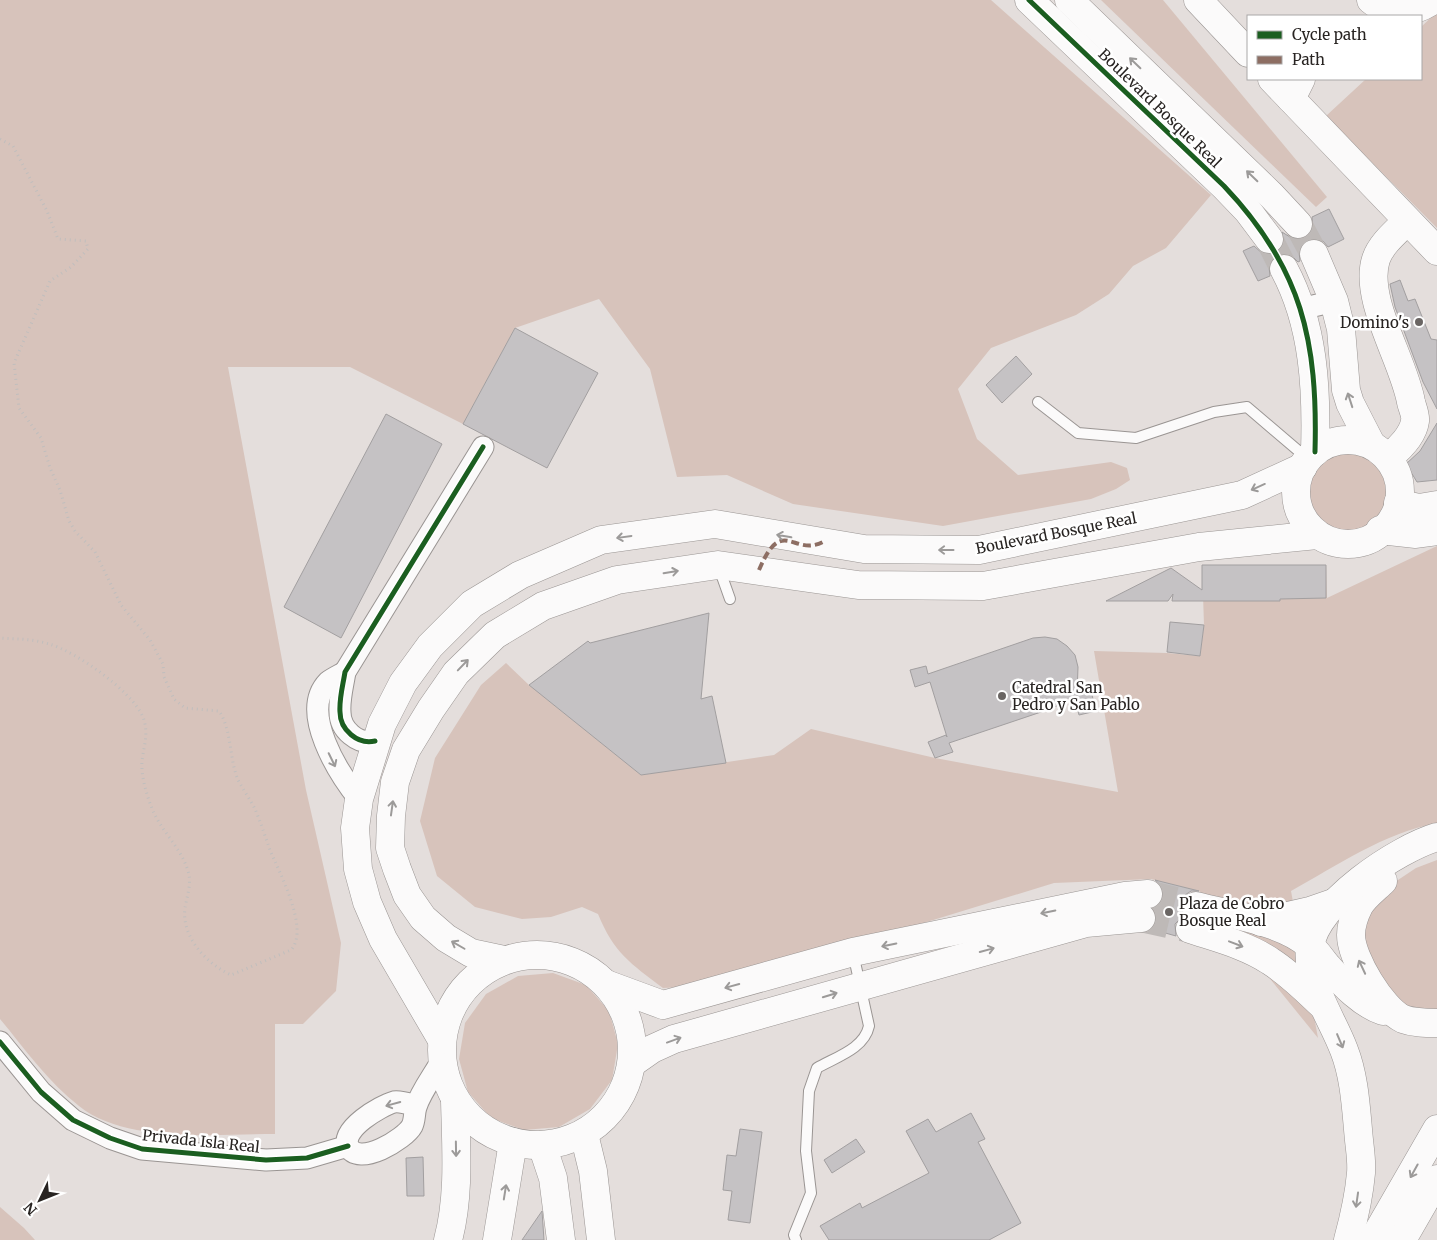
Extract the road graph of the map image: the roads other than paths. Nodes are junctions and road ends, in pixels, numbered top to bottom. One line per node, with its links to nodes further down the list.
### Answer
1 (1029, 0): 12 (main road, Boulevard Bosque Real)
2 (1069, 0): 11 (main road, Boulevard Bosque Real, one-way to 2)
3 (1198, 0): 8 (main road)
4 (1432, 0): 6 (main road)
5 (1370, 7): 6 (main road)
6 (1403, 12): 7 (main road)
7 (1437, 20)
8 (1247, 52)
9 (1274, 80): 10 (main road)
10 (1296, 89): 13 (main road)
11 (1272, 195): 12 (street); 14 (main road, Boulevard Bosque Real)
12 (1248, 211): 15 (main road, Boulevard Bosque Real)
13 (1407, 221): 16 (main road); 23 (main road)
14 (1298, 224)
15 (1269, 239)
16 (1437, 251)
17 (1314, 254): 19 (main road)
18 (1284, 268): 20 (main road)
19 (1334, 301): 20 (street); 23 (main road, one-way to 19)
20 (1301, 309): 24 (main road)
21 (1038, 402): 24 (lane)
22 (482, 447): 32 (street)
23 (1380, 450): 24 (main road); 25 (main road)
24 (1309, 460): 29 (main road); 33 (main road, Boulevard Bosque Real, one-way to 33)
25 (1398, 503): 26 (main road); 27 (main road)
26 (1437, 505)
27 (1380, 530): 28 (main road); 29 (main road)
28 (1437, 531)
29 (1317, 535): 30 (main road)
30 (718, 565): 31 (lane); 43 (main road, one-way to 30)
31 (730, 599)
32 (345, 672): 33 (street); 34 (street, one-way to 34)
33 (375, 741): 34 (main road, Boulevard Bosque Real)
34 (359, 799): 52 (main road, Boulevard Bosque Real)
35 (1437, 838): 37 (main road)
36 (1437, 849): 49 (main road, one-way to 36)
37 (1336, 902): 40 (main road); 41 (main road)
38 (1145, 906): 39 (main road)
39 (1083, 914): 42 (main road, one-way to 42); 46 (main road, one-way to 39)
40 (1261, 922): 41 (main road); 47 (main road, one-way to 47)
41 (1310, 945): 47 (main road); 49 (main road)
42 (853, 952): 44 (main road); 46 (lane)
43 (504, 960): 45 (main road); 52 (main road)
44 (758, 979): 45 (main road, one-way to 45); 48 (main road)
45 (606, 984): 53 (main road)
46 (860, 985): 48 (main road, one-way to 46); 66 (lane)
47 (1327, 1010): 67 (main road, one-way to 67)
48 (767, 1014): 53 (main road, one-way to 48)
49 (1401, 1018): 50 (main road)
50 (1437, 1023)
51 (0, 1042): 60 (street, Privada Isla Real)
52 (442, 1050): 54 (main road); 55 (street)
53 (632, 1063): 57 (main road)
54 (455, 1100): 58 (main road); 62 (main road, one-way to 62)
55 (416, 1106): 60 (street, one-way to 60); 60 (street)
56 (1437, 1129): 68 (main road, one-way to 68)
57 (584, 1134): 59 (main road); 65 (main road)
58 (513, 1142): 59 (main road); 63 (main road, one-way to 58)
59 (542, 1145): 64 (main road)
60 (348, 1146)
61 (1437, 1179): 69 (main road)
62 (448, 1240)
63 (497, 1240)
64 (561, 1240)
65 (602, 1240)
66 (796, 1240)
67 (1348, 1240)
68 (1373, 1240)
69 (1402, 1240)

